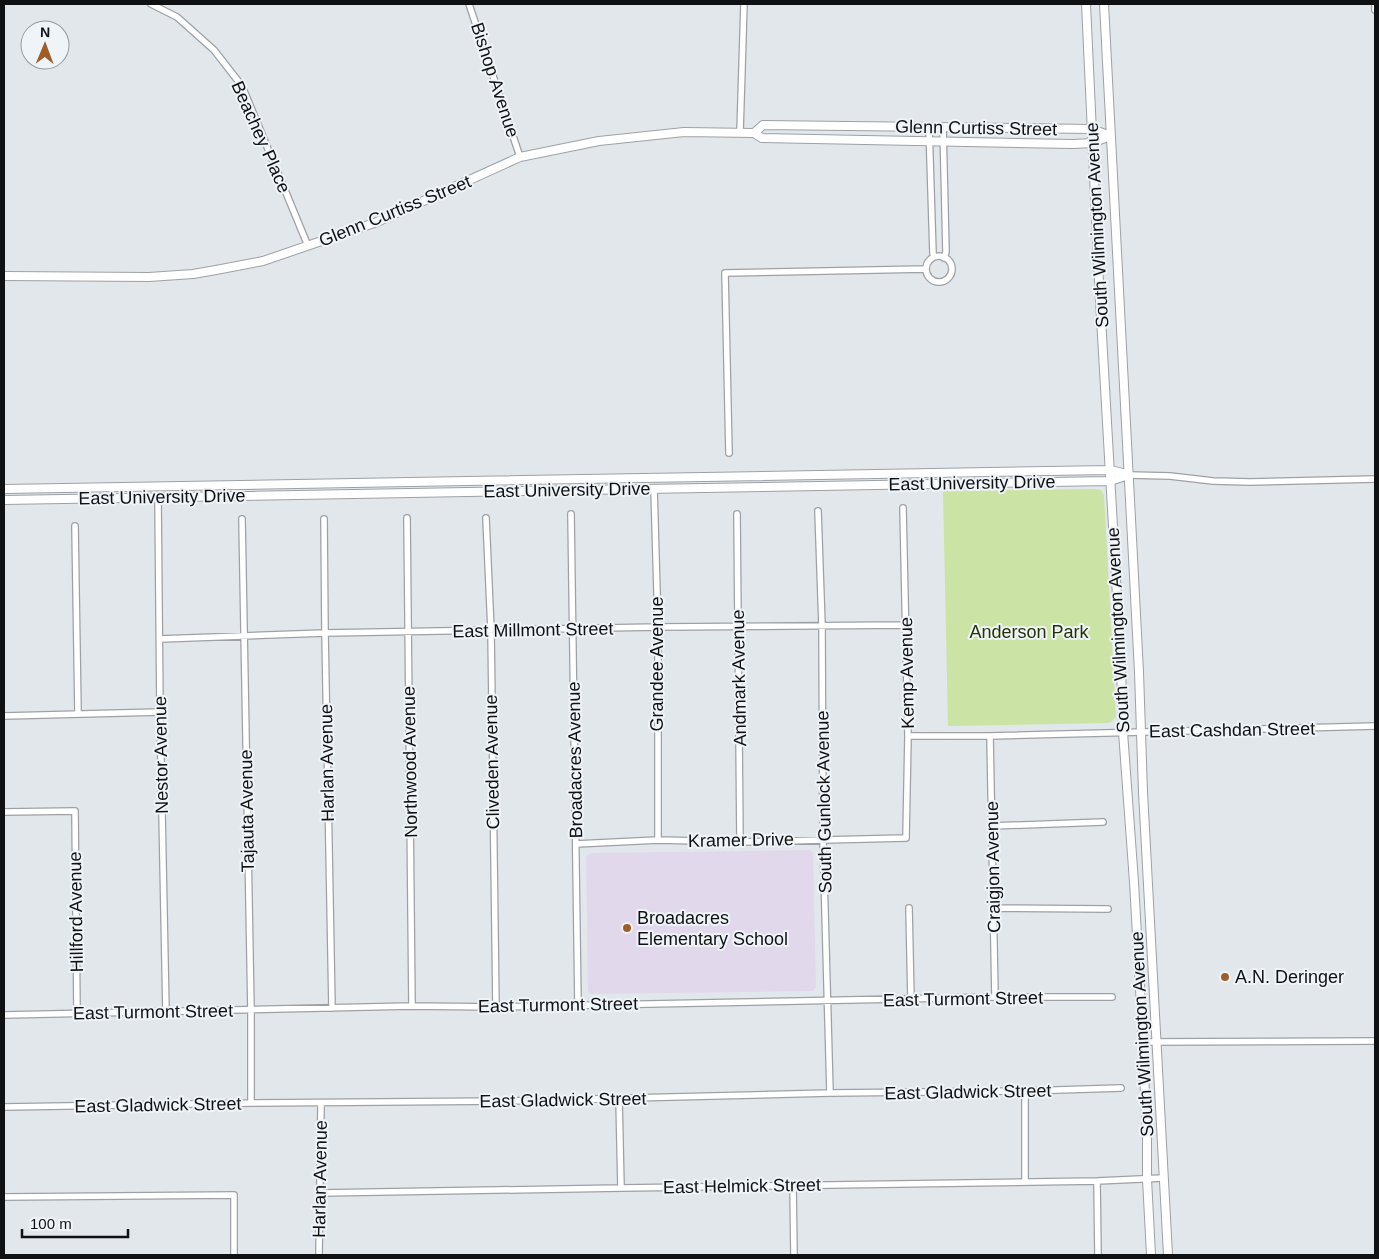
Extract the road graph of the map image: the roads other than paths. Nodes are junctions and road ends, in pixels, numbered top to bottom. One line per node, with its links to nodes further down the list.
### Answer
1 (151, 4): 18 (street, Beachey Place)
2 (469, 4): 17 (street, Bishop Avenue)
3 (744, 4): 11 (street)
4 (1086, 4): 10 (street, South Wilmington Avenue)
5 (1104, 4): 13 (street, South Wilmington Avenue)
6 (1375, 4): 7 (street)
7 (1375, 10)
8 (929, 127): 9 (street, Glenn Curtiss Street); 12 (street, Glenn Curtiss Street); 14 (street)
9 (943, 127): 10 (street, Glenn Curtiss Street); 15 (street)
10 (1092, 129): 13 (street, Glenn Curtiss Street); 16 (street, South Wilmington Avenue)
11 (740, 132): 12 (street, Glenn Curtiss Street); 17 (street, Glenn Curtiss Street)
12 (754, 133): 14 (street, Glenn Curtiss Street)
13 (1110, 136): 16 (street, Glenn Curtiss Street); 25 (street, South Wilmington Avenue)
14 (930, 141): 15 (street, Glenn Curtiss Street); 19 (street)
15 (943, 141): 16 (street, Glenn Curtiss Street); 20 (street)
16 (1092, 143): 24 (street, South Wilmington Avenue)
17 (520, 157): 18 (street, Glenn Curtiss Street)
18 (308, 246): 22 (street, Glenn Curtiss Street)
19 (934, 257): 20 (street); 21 (street)
20 (944, 258): 21 (street)
21 (926, 269): 23 (street)
22 (4, 276)
23 (729, 453)
24 (1110, 470): 25 (street, East University Drive); 26 (street, East University Drive); 28 (street, South Wilmington Avenue)
25 (1129, 475): 27 (street, East University Drive); 28 (street, East University Drive); 58 (street, South Wilmington Avenue)
26 (654, 478): 29 (street, East University Drive); 30 (street)
27 (1375, 480)
28 (1110, 481): 30 (street, East University Drive); 57 (street, South Wilmington Avenue)
29 (158, 487): 31 (street, East University Drive); 32 (street)
30 (654, 488): 32 (street, East University Drive); 45 (street, Grandee Avenue)
31 (4, 489)
32 (158, 498): 33 (street, East University Drive); 52 (street, Nestor Avenue)
33 (4, 500)
34 (903, 508): 43 (street, Kemp Avenue)
35 (818, 511): 44 (street, South Gunlock Avenue)
36 (572, 514): 47 (street, Broadacres Avenue)
37 (738, 514): 46 (street, Andmark Avenue)
38 (324, 518): 50 (street, Harlan Avenue)
39 (407, 518): 49 (street, Northwood Avenue)
40 (486, 518): 48 (street, Cliveden Avenue)
41 (242, 520): 51 (street, Tajauta Avenue)
42 (75, 526): 54 (street)
43 (906, 625): 44 (street, East Millmont Street); 59 (street, Kemp Avenue)
44 (822, 626): 46 (street, East Millmont Street); 65 (street, South Gunlock Avenue)
45 (658, 627): 46 (street, East Millmont Street); 47 (street, East Millmont Street); 66 (street, Grandee Avenue)
46 (738, 627): 67 (street, Andmark Avenue)
47 (572, 629): 48 (street, East Millmont Street); 68 (street, Broadacres Avenue)
48 (491, 630): 49 (street, East Millmont Street); 78 (street, Cliveden Avenue)
49 (408, 632): 50 (street, East Millmont Street); 77 (street, Northwood Avenue)
50 (324, 633): 51 (street, East Millmont Street); 79 (street, Harlan Avenue)
51 (244, 637): 52 (street, East Millmont Street); 80 (street, Tajauta Avenue)
52 (160, 639): 53 (street, Nestor Avenue)
53 (160, 712): 54 (street); 81 (street, Nestor Avenue)
54 (78, 713): 55 (street)
55 (4, 716)
56 (1375, 726): 58 (street, East Cashdan Street)
57 (1123, 732): 58 (street, East Cashdan Street); 60 (street, East Cashdan Street); 85 (street, South Wilmington Avenue)
58 (1140, 732): 86 (street, South Wilmington Avenue)
59 (908, 736): 60 (street, East Cashdan Street); 64 (street, Kemp Avenue)
60 (990, 736): 63 (street, Craigjon Avenue)
61 (4, 812): 82 (street, Hillford Avenue)
62 (1103, 822): 63 (street)
63 (992, 826): 70 (street, Craigjon Avenue)
64 (906, 838): 65 (street, Kramer Drive)
65 (823, 839): 67 (street, Kramer Drive); 75 (street, South Gunlock Avenue)
66 (658, 840): 67 (street, Kramer Drive); 68 (street, Kramer Drive)
67 (740, 842)
68 (576, 844): 76 (street, Broadacres Avenue)
69 (909, 908): 74 (street)
70 (994, 908): 71 (street); 73 (street, Craigjon Avenue)
71 (1108, 909)
72 (1112, 997): 73 (street, East Turmont Street)
73 (995, 998): 74 (street, East Turmont Street)
74 (911, 1000): 75 (street, East Turmont Street)
75 (827, 1001): 76 (street, East Turmont Street); 89 (street, South Gunlock Avenue)
76 (578, 1005): 78 (street, East Turmont Street)
77 (412, 1006): 78 (street, East Turmont Street); 79 (street, East Turmont Street)
78 (496, 1006)
79 (332, 1008): 80 (street, East Turmont Street)
80 (251, 1011): 81 (street, East Turmont Street); 91 (street, Tajauta Avenue)
81 (166, 1012): 82 (street, East Turmont Street)
82 (77, 1013): 83 (street, East Turmont Street)
83 (4, 1015)
84 (1375, 1041): 86 (street)
85 (1143, 1042): 86 (street); 95 (street, South Wilmington Avenue)
86 (1157, 1042): 94 (street, South Wilmington Avenue)
87 (1121, 1088): 88 (street, East Gladwick Street)
88 (1025, 1091): 89 (street, East Gladwick Street); 97 (street)
89 (830, 1093): 90 (street, East Gladwick Street)
90 (619, 1099): 92 (street, East Gladwick Street); 99 (street)
91 (250, 1103): 92 (street, East Gladwick Street); 93 (street, East Gladwick Street)
92 (321, 1103): 100 (street, Harlan Avenue)
93 (4, 1107)
94 (1164, 1178): 95 (street, East Helmick Street); 107 (street, South Wilmington Avenue)
95 (1147, 1179): 96 (street, East Helmick Street); 106 (street, South Wilmington Avenue)
96 (1097, 1181): 97 (street, East Helmick Street); 105 (street)
97 (1026, 1182): 98 (street, East Helmick Street)
98 (793, 1186): 99 (street, East Helmick Street); 104 (street)
99 (621, 1188): 100 (street, East Helmick Street)
100 (320, 1194): 103 (street, Harlan Avenue)
101 (4, 1198): 102 (street)
102 (234, 1255)
103 (319, 1255)
104 (794, 1255)
105 (1098, 1255)
106 (1151, 1255)
107 (1168, 1255)

